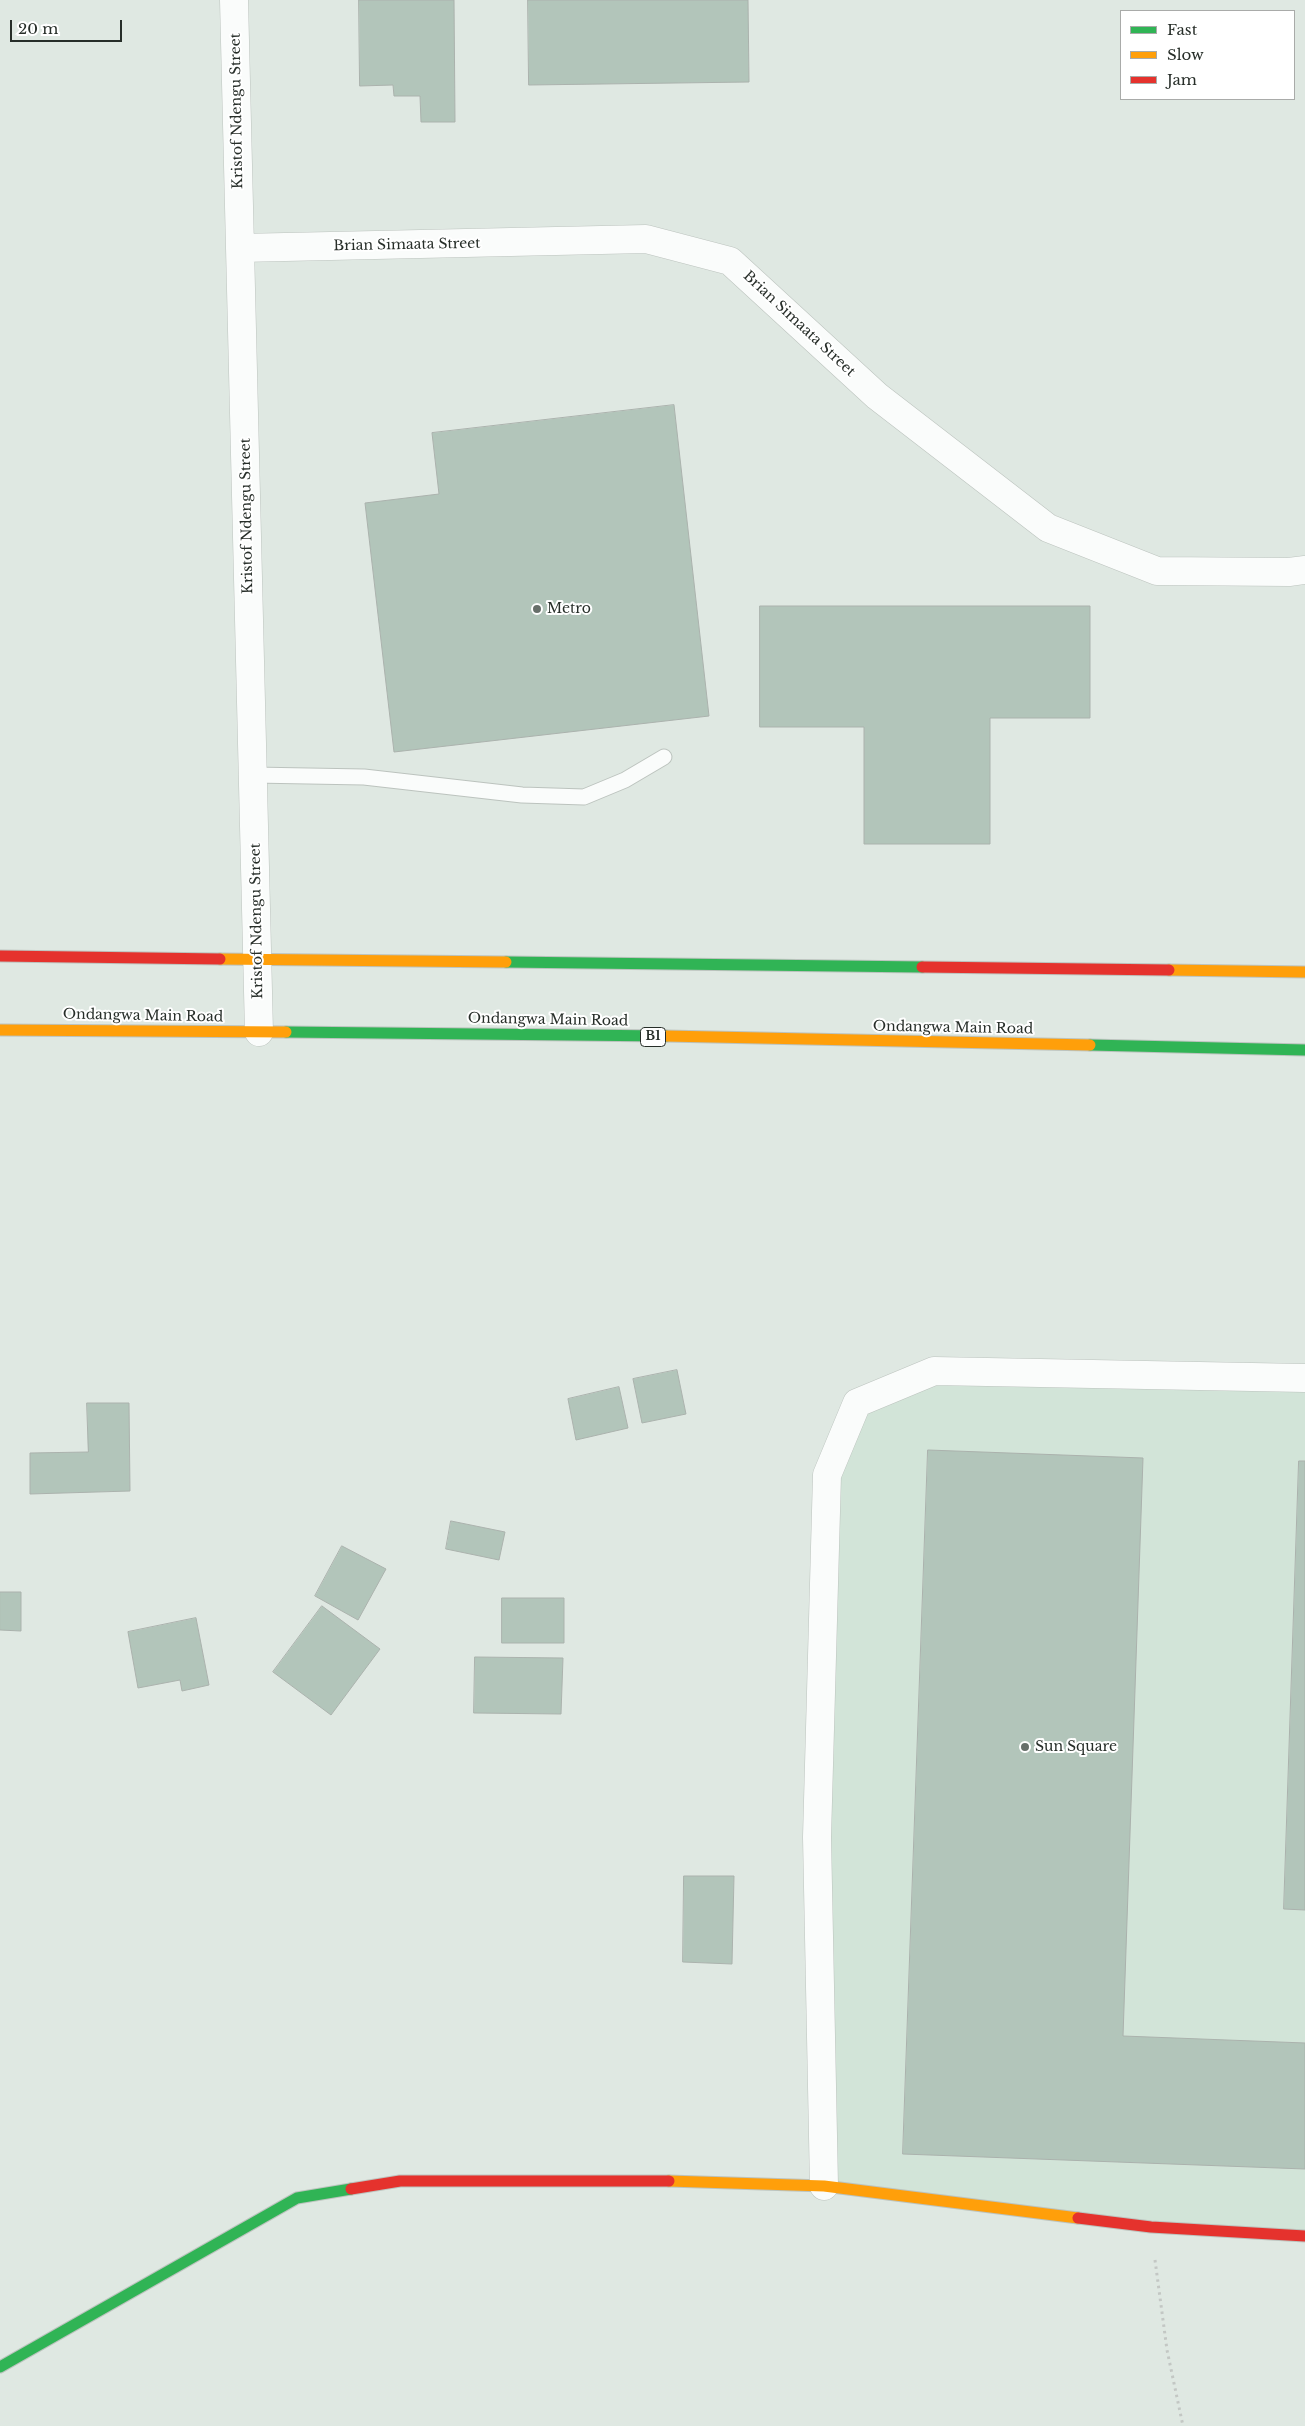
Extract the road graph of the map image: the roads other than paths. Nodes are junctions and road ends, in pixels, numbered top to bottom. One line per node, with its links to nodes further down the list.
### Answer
1 (234, 0): 2 (street, Kristof Ndengu Street)
2 (240, 248): 3 (street, Brian Simaata Street); 5 (street, Kristof Ndengu Street)
3 (1305, 570)
4 (664, 757): 5 (lane)
5 (254, 775): 7 (street, Kristof Ndengu Street)
6 (0, 956): 7 (main road)
7 (258, 959): 8 (main road); 10 (street, Kristof Ndengu Street)
8 (1305, 972)
9 (0, 1030): 10 (main road, Ondangwa Main Road / B1)
10 (259, 1032): 11 (main road, Ondangwa Main Road / B1)
11 (1305, 1050)
12 (1305, 1378): 13 (street)
13 (824, 2186): 14 (main road); 15 (main road)
14 (1305, 2236)
15 (0, 2367)

